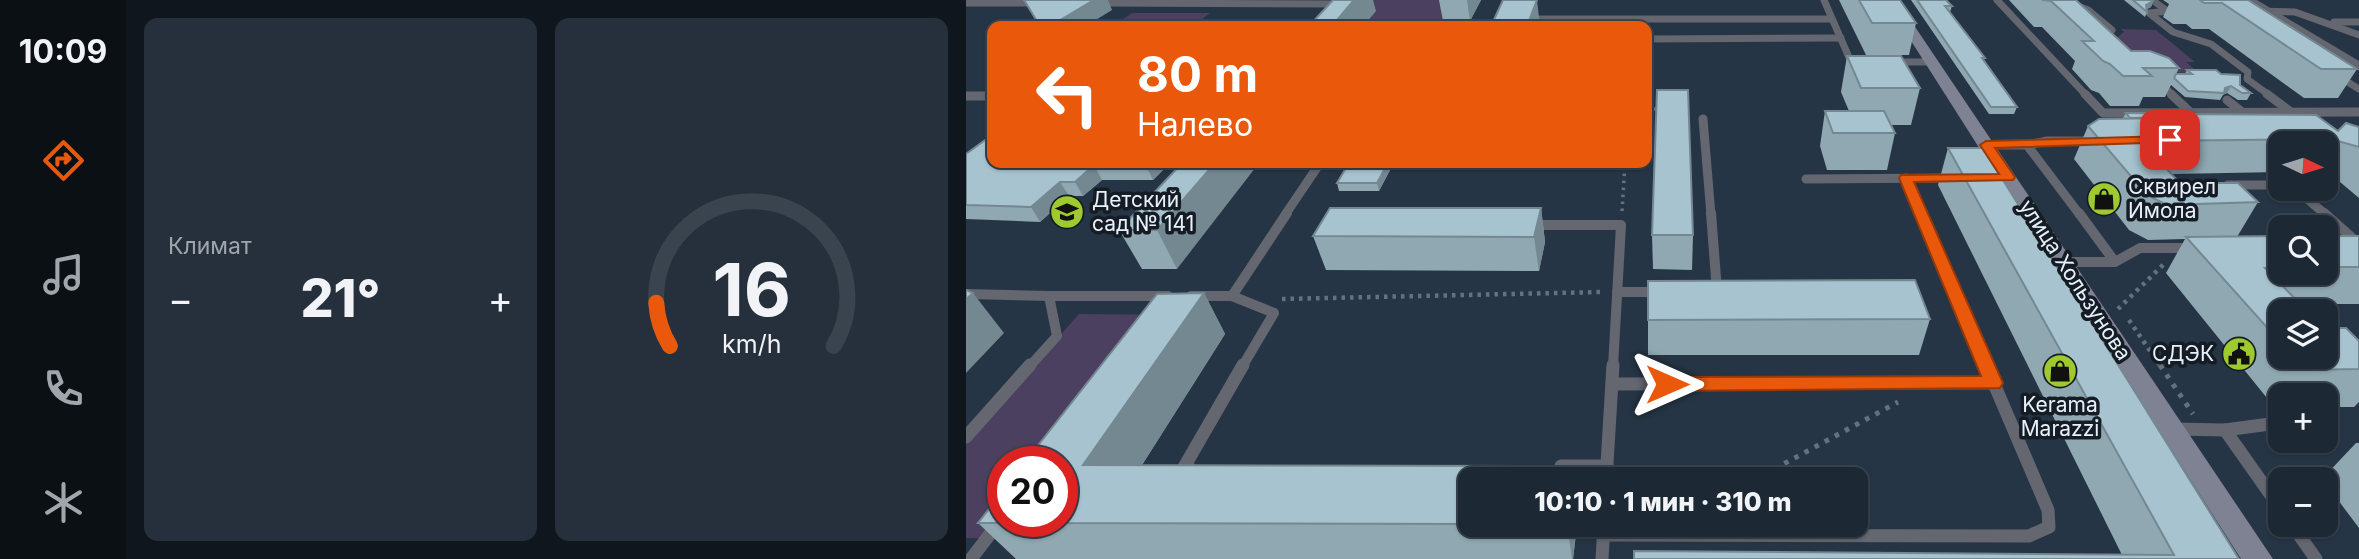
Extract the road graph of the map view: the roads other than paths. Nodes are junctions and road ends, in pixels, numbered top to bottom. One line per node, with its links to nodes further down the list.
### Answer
1 (1824, 0): 16 (lane)
2 (1891, 0): 26 (street, улица Хользунова)
3 (1997, 0): 34 (lane)
4 (2063, 0): 23 (lane)
5 (2152, 0): 11 (lane)
6 (2250, 0): 14 (lane)
7 (1030, 1): 8 (lane); 9 (lane)
8 (966, 3)
9 (1040, 3)
10 (1081, 3): 17 (lane)
11 (2166, 10): 12 (lane); 36 (lane)
12 (2189, 10)
13 (2247, 11): 14 (lane)
14 (2269, 11): 18 (lane); 27 (lane)
15 (1523, 19): 16 (lane)
16 (1832, 19): 21 (lane)
17 (1322, 21)
18 (2327, 22): 19 (lane); 20 (lane)
19 (2359, 22)
20 (2358, 34)
21 (1841, 38): 22 (lane); 24 (lane)
22 (1652, 39)
23 (2110, 46)
24 (1864, 62)
25 (1889, 62): 26 (lane)
26 (1932, 62): 40 (street, улица Хользунова)
27 (2359, 65)
28 (2326, 68): 30 (lane)
29 (2149, 78): 34 (lane)
30 (2359, 89)
31 (966, 96): 32 (lane)
32 (987, 96)
33 (2227, 100): 35 (lane)
34 (2190, 112): 35 (lane)
35 (2242, 112): 36 (lane)
36 (2292, 112): 37 (lane)
37 (2359, 112)
38 (1703, 119): 56 (lane)
39 (2100, 141): 41 (lane)
40 (1986, 145): 41 (lane); 52 (street, улица Хользунова)
41 (2027, 145): 53 (lane)
42 (1317, 168): 59 (lane)
43 (1805, 178): 44 (lane)
44 (1906, 178): 45 (lane); 60 (lane)
45 (1970, 178)
46 (2213, 185): 47 (lane)
47 (2268, 185)
48 (2308, 201): 50 (lane)
49 (1523, 225): 54 (lane)
50 (2355, 246)
51 (2204, 248): 53 (lane)
52 (2063, 262): 53 (lane); 63 (street, улица Хользунова)
53 (2115, 262)
54 (1617, 292): 55 (lane); 61 (lane)
55 (1667, 292)
56 (1705, 292)
57 (966, 294): 58 (lane)
58 (1049, 296): 59 (lane); 65 (lane)
59 (1238, 298): 69 (lane)
60 (1993, 383): 61 (lane); 71 (lane)
61 (1612, 384): 68 (lane)
62 (2268, 424): 64 (lane)
63 (2173, 429): 64 (lane); 77 (street, улица Хользунова)
64 (2225, 430): 70 (lane)
65 (966, 437)
66 (1553, 466): 67 (lane)
67 (1561, 467)
68 (1607, 467)
69 (1210, 468)
70 (2268, 491)
71 (1868, 534)
72 (988, 537): 75 (lane)
73 (1603, 537): 76 (lane)
74 (2300, 537): 78 (lane)
75 (971, 559)
76 (1602, 559)
77 (2258, 559)
78 (2316, 559)

